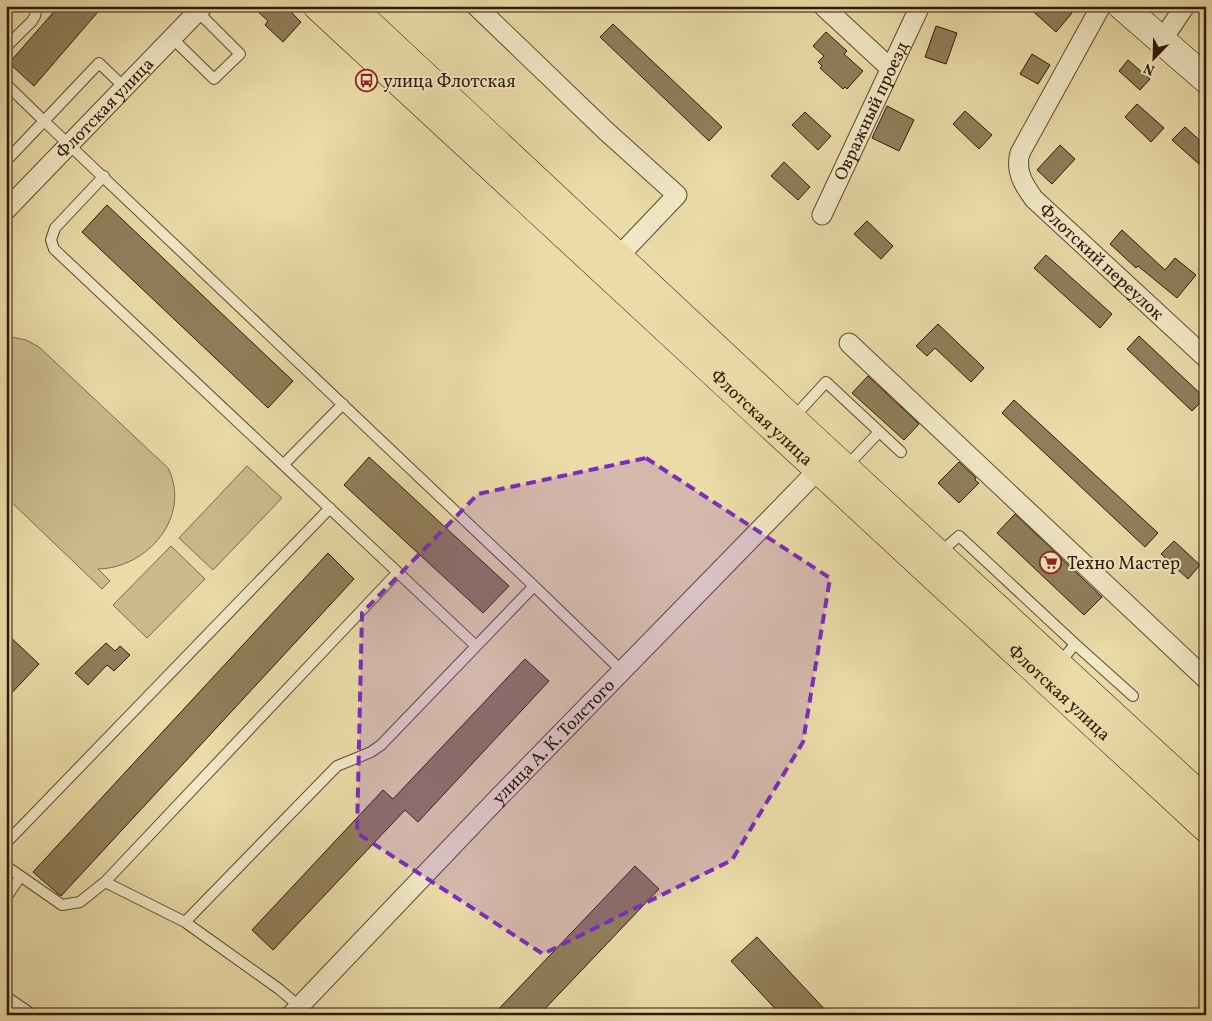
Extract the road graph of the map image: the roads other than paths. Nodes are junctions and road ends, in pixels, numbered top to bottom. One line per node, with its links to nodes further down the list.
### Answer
1 (37, 6): 13 (lane)
2 (317, 6): 28 (main road, Флотская улица)
3 (350, 6): 24 (main road, Флотская улица)
4 (476, 6): 24 (street)
5 (823, 6): 14 (street)
6 (920, 6): 14 (street, Овражный проезд)
7 (1101, 6): 26 (street, Флотский переулок)
8 (1122, 6): 12 (street)
9 (1185, 6): 12 (street)
10 (201, 9): 11 (street, Флотская улица); 11 (lane)
11 (172, 38): 17 (street, Флотская улица)
12 (1162, 40): 15 (street)
13 (6, 47)
14 (890, 68): 23 (street, Овражный проезд)
15 (1206, 80)
16 (6, 84): 18 (lane)
17 (124, 86): 18 (lane); 19 (street, Флотская улица)
18 (44, 121): 19 (lane); 20 (lane)
19 (69, 144): 21 (lane); 22 (street, Флотская улица)
20 (6, 160)
21 (104, 176): 27 (lane); 31 (lane)
22 (6, 210)
23 (822, 215)
24 (619, 256): 28 (main road, Флотская улица)
25 (849, 343): 42 (street)
26 (1206, 358)
27 (343, 404): 31 (lane); 37 (lane)
28 (785, 426): 29 (lane); 32 (main road, Флотская улица); 33 (main road, Флотская улица)
29 (880, 432): 30 (lane); 32 (lane)
30 (901, 452)
31 (284, 464): 34 (lane)
32 (845, 468): 35 (main road, Флотская улица)
33 (818, 470): 41 (street, улица А. К. Толстого); 45 (main road, Флотская улица)
34 (330, 508): 36 (lane); 46 (lane)
35 (938, 554): 38 (lane); 40 (main road, Флотская улица)
36 (397, 573): 39 (lane); 49 (lane)
37 (534, 586): 39 (lane); 41 (lane)
38 (1075, 644): 40 (lane); 43 (lane)
39 (476, 646): 51 (lane)
40 (1058, 664): 44 (main road, Флотская улица)
41 (622, 671): 53 (street, улица А. К. Толстого)
42 (1206, 680)
43 (1133, 696)
44 (1204, 794)
45 (1206, 828)
46 (6, 843)
47 (6, 866): 48 (lane)
48 (20, 877): 49 (lane); 50 (lane)
49 (105, 882): 51 (lane)
50 (6, 898)
51 (185, 922): 53 (lane)
52 (6, 1002): 54 (street)
53 (295, 1011)
54 (25, 1015)

